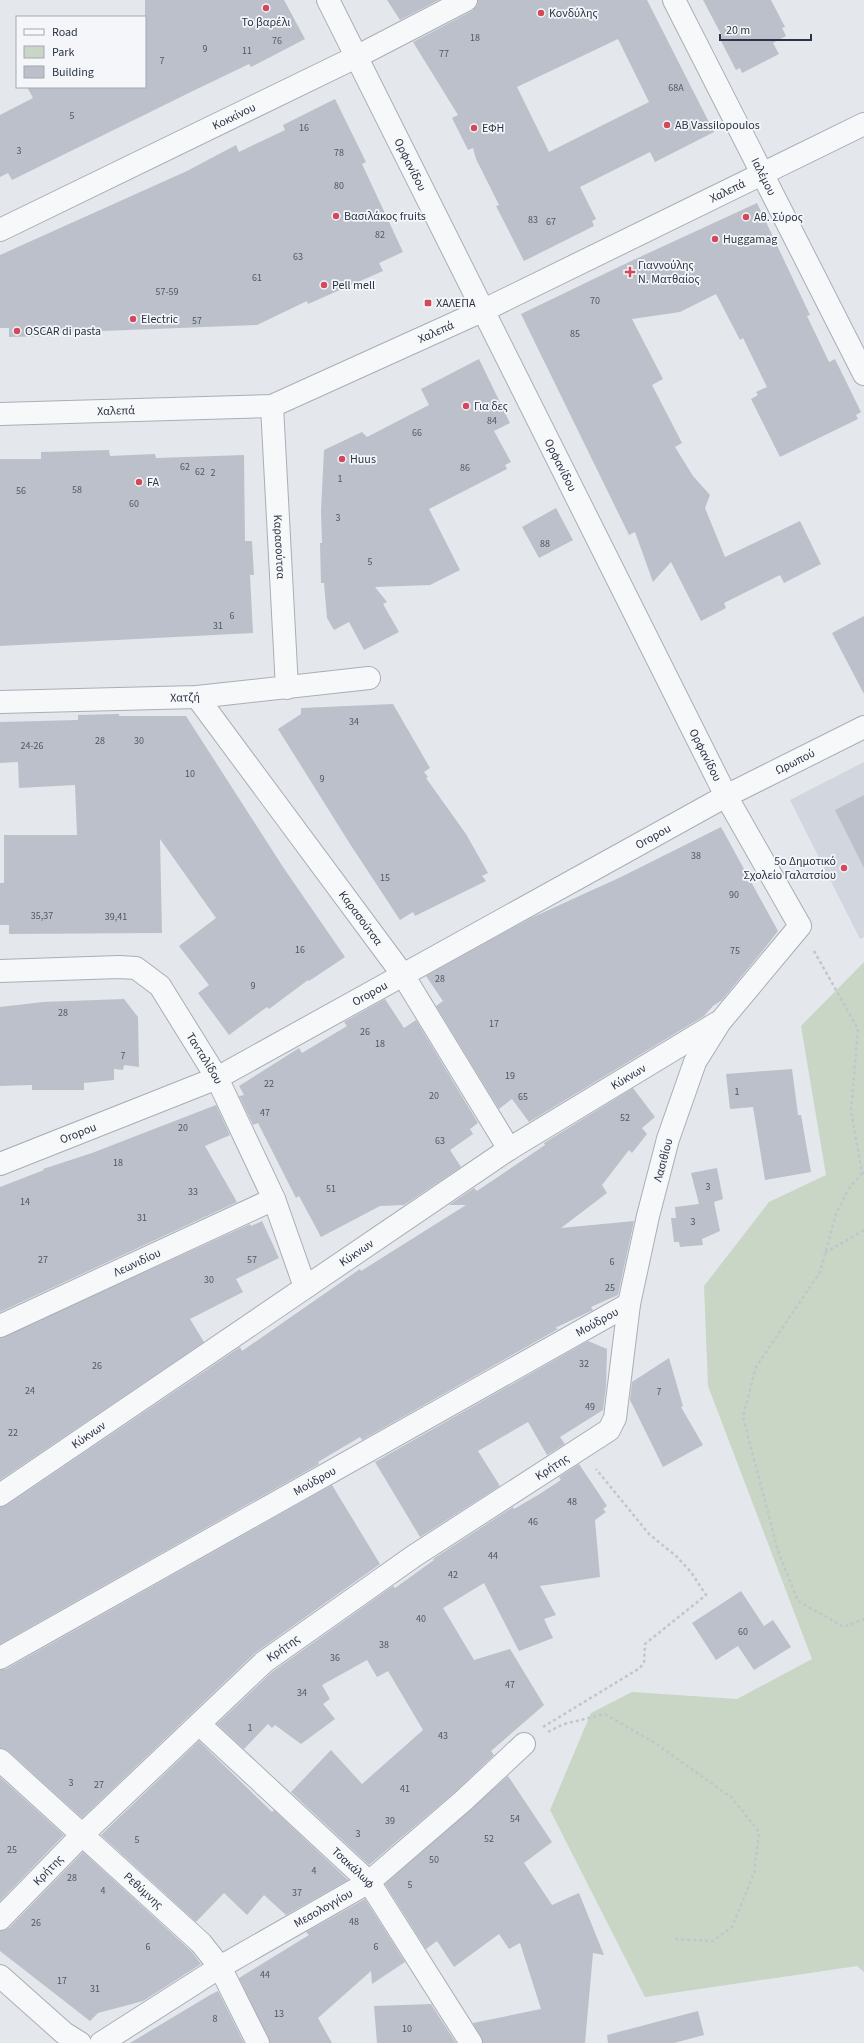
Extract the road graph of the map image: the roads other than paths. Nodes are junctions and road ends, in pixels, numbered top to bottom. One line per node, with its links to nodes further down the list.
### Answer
1 (328, 0): 4 (street, Ορφανίδου)
2 (466, 0): 4 (street, Κοκκίνου)
3 (674, 0): 6 (street, Ιαλέμου)
4 (356, 57): 7 (street, Κοκκίνου); 8 (street, Ορφανίδου)
5 (864, 124): 6 (street, Χαλεπά)
6 (762, 173): 8 (street, Χαλεπά); 9 (street, Ιαλέμου)
7 (0, 230)
8 (484, 310): 10 (street, Χαλεπά); 17 (street, Ορφανίδου)
9 (864, 374)
10 (272, 406): 11 (street, Χαλεπά); 13 (street, Καρασούτσα)
11 (0, 414)
12 (368, 678): 13 (street, Χατζή)
13 (287, 688): 14 (street, Χατζή)
14 (197, 697): 15 (street, Χατζή); 20 (street, Καρασούτσα)
15 (0, 702)
16 (864, 727): 17 (street, Ωρωπού)
17 (726, 796): 18 (street, Ορφανίδου); 20 (street, Oropou)
18 (800, 926): 21 (street, Λασιθίου)
19 (0, 971): 22 (street, Τανταλίδου)
20 (403, 976): 22 (street, Oropou); 23 (street, Καρασούτσα)
21 (720, 1022): 23 (street, Κύκνων); 27 (street, Λασιθίου)
22 (216, 1078): 24 (street, Oropou); 25 (street, Τανταλίδου)
23 (509, 1149): 26 (street, Κύκνων)
24 (0, 1164)
25 (274, 1199): 26 (street, Τανταλίδου); 28 (street, Λεωνιδίου)
26 (305, 1287): 30 (street, Κύκνων)
27 (629, 1304): 29 (street, Λασιθίου); 31 (street, Μούδρου)
28 (0, 1326)
29 (609, 1430): 32 (street, Κρήτης)
30 (0, 1495)
31 (0, 1658)
32 (199, 1724): 35 (street, Κρήτης); 36 (street, Τσακάλωφ)
33 (524, 1744): 36 (street, Μεσολογγίου)
34 (0, 1760): 35 (street, Ρεθύμνης)
35 (82, 1835): 37 (street, Κρήτης); 38 (street, Ρεθύμνης)
36 (369, 1882): 38 (street, Μεσολογγίου); 43 (street, Τσακάλωφ)
37 (0, 1919)
38 (220, 1968): 41 (street, Μεσολογγίου); 42 (street, Ρεθύμνης)
39 (0, 1976): 40 (street)
40 (80, 2043)
41 (101, 2043)
42 (258, 2043)
43 (471, 2043)

